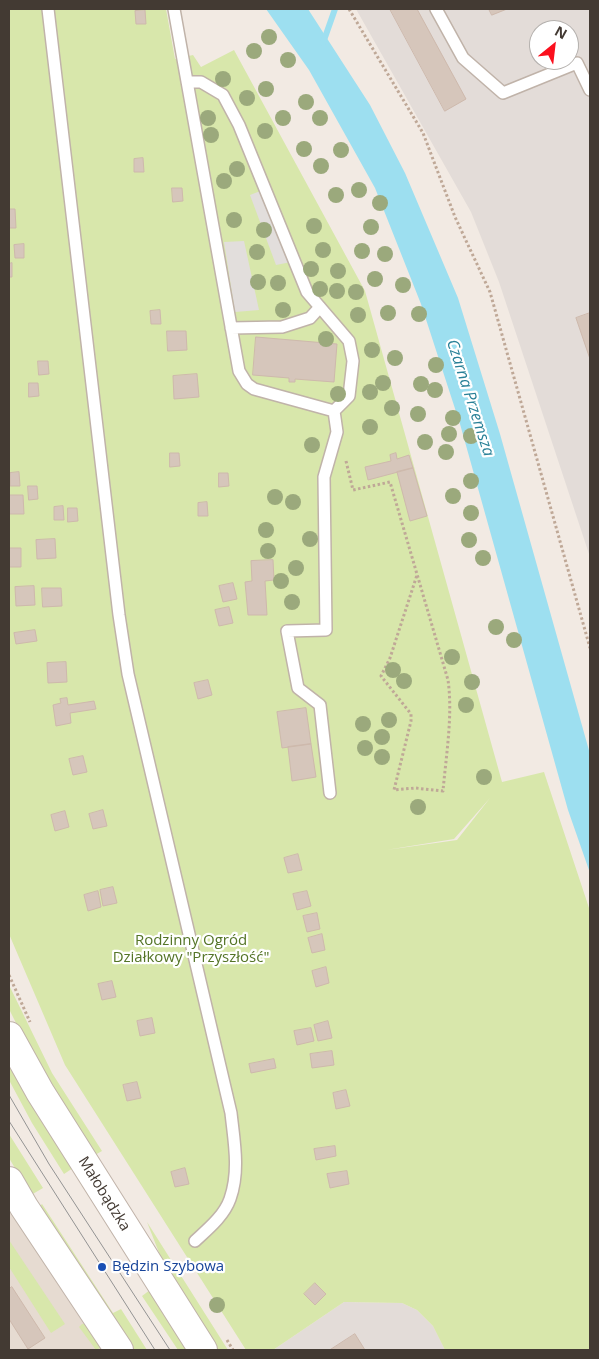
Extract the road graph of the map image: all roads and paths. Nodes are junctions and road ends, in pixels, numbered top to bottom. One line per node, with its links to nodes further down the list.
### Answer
1 (48, 9): 16 (lane)
2 (174, 9): 5 (lane)
3 (349, 9): 12 (path)
4 (436, 9): 6 (lane)
5 (187, 82): 7 (lane); 8 (lane)
6 (590, 90)
7 (320, 307): 8 (lane); 9 (lane)
8 (231, 328): 9 (lane)
9 (334, 411): 10 (lane)
10 (337, 432): 11 (path); 13 (lane)
11 (417, 575): 11 (path)
12 (590, 648)
13 (330, 793)
14 (9, 1036): 18 (street, Małobądzka)
15 (9, 1181): 17 (street)
16 (195, 1241)
17 (120, 1350)
18 (203, 1350)

